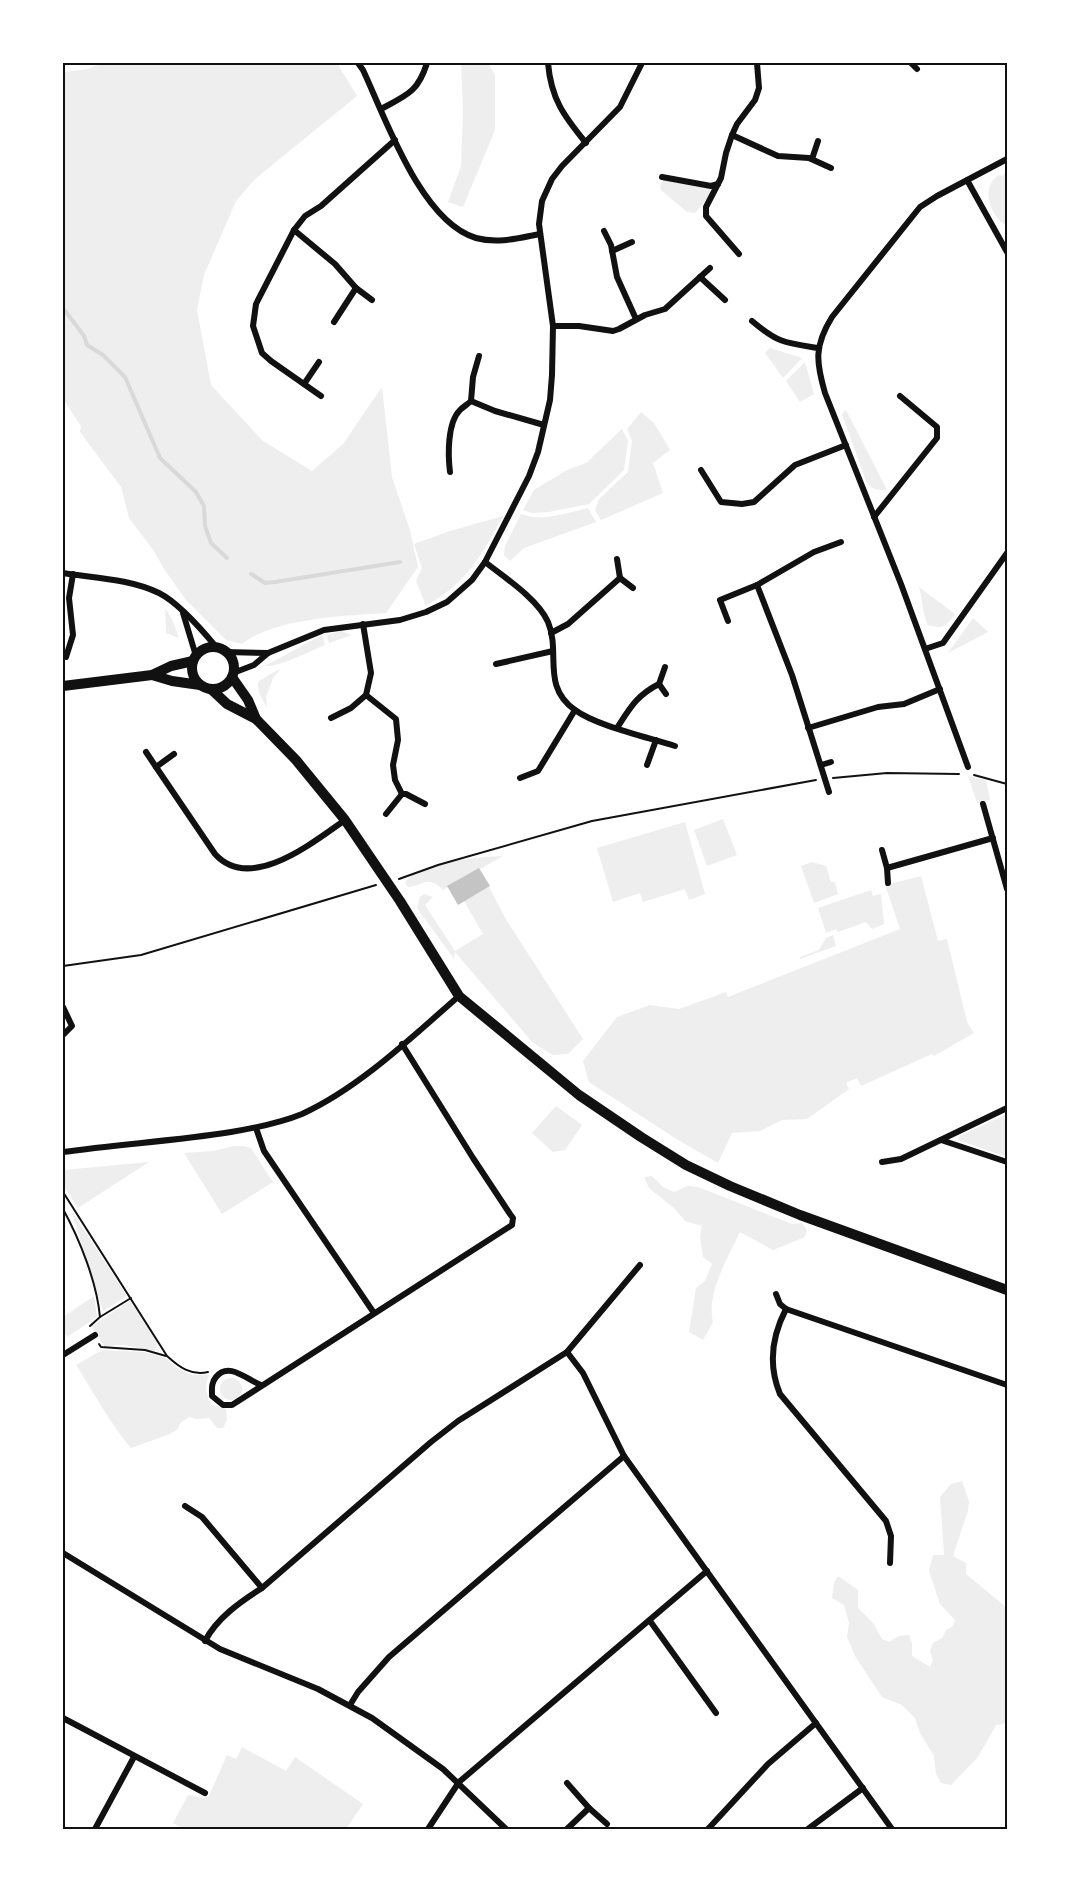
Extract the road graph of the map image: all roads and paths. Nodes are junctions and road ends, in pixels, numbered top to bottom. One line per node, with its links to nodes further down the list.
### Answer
1 (358, 63): 8 (street)
2 (427, 63): 8 (street)
3 (548, 63): 12 (street)
4 (642, 63): 12 (street)
5 (757, 63): 9 (street)
6 (911, 63): 7 (street)
7 (917, 69)
8 (381, 109): 10 (street)
9 (732, 135): 13 (street); 18 (street)
10 (395, 140): 19 (street); 21 (street)
11 (818, 141): 13 (street)
12 (586, 143): 21 (street)
13 (812, 159): 15 (street)
14 (1007, 159): 17 (street)
15 (831, 168)
16 (662, 177): 18 (street)
17 (968, 180): 24 (street); 35 (street)
18 (720, 181): 25 (street)
19 (294, 230): 28 (street); 38 (street)
20 (604, 231): 23 (street)
21 (540, 234): 34 (street)
22 (632, 242): 23 (street)
23 (612, 250): 31 (street)
24 (1007, 252)
25 (739, 254)
26 (710, 268): 27 (street)
27 (700, 277): 30 (street); 31 (street)
28 (356, 288): 29 (street); 33 (street)
29 (372, 300)
30 (724, 300)
31 (636, 319): 34 (street)
32 (752, 321): 35 (street)
33 (334, 322)
34 (553, 326): 42 (street)
35 (818, 348): 43 (street)
36 (479, 356): 41 (street)
37 (319, 362): 38 (street)
38 (304, 384): 39 (street)
39 (321, 396)
40 (900, 396): 46 (street)
41 (471, 401): 42 (street); 45 (street)
42 (544, 425): 50 (street)
43 (846, 445): 44 (street); 46 (street)
44 (701, 470)
45 (450, 472)
46 (874, 517): 60 (street)
47 (841, 542): 54 (street)
48 (1007, 553): 60 (street)
49 (617, 559): 53 (street)
50 (485, 562): 58 (street); 59 (street)
51 (63, 573): 52 (street)
52 (73, 574): 56 (street); 64 (street)
53 (620, 578): 55 (street); 59 (street)
54 (757, 585): 57 (street); 81 (street)
55 (633, 588)
56 (183, 612): 61 (street); 65 (street)
57 (728, 621)
58 (363, 624): 63 (street); 76 (street)
59 (551, 633): 62 (street)
60 (925, 649): 73 (street)
61 (221, 650): 63 (street); 65 (street); 69 (street)
62 (553, 651): 66 (street); 77 (street)
63 (268, 653): 69 (street)
64 (66, 657)
65 (195, 658): 68 (street); 71 (street)
66 (496, 664)
67 (665, 667): 70 (street)
68 (152, 675): 71 (street); 72 (street)
69 (233, 675): 74 (street); 79 (street)
70 (659, 684): 75 (street); 80 (street)
71 (200, 685): 74 (street)
72 (63, 686)
73 (940, 689): 81 (street); 90 (street)
74 (211, 690): 79 (street)
75 (666, 694)
76 (366, 695): 78 (street); 96 (street)
77 (575, 710): 80 (street); 92 (street)
78 (331, 718)
79 (256, 719): 100 (street)
80 (617, 728): 82 (street)
81 (808, 728): 88 (street)
82 (656, 740): 83 (street); 87 (street)
83 (675, 746)
84 (146, 752): 89 (street)
85 (174, 754): 89 (street)
86 (831, 762): 88 (street)
87 (647, 765)
88 (821, 765): 93 (street)
89 (156, 767): 100 (street)
90 (969, 770): 94 (path)
91 (963, 774): 93 (path)
92 (520, 778)
93 (825, 778): 95 (street); 104 (path)
94 (1007, 784)
95 (829, 792)
96 (402, 794): 97 (street); 99 (street)
97 (424, 804)
98 (983, 804): 101 (street)
99 (386, 814)
100 (345, 820): 104 (street)
101 (993, 838): 103 (street); 106 (street)
102 (882, 850): 103 (street)
103 (887, 868): 105 (street)
104 (387, 882): 107 (path); 108 (street)
105 (888, 883)
106 (1007, 889)
107 (63, 966)
108 (459, 996): 111 (street); 121 (street)
109 (63, 1007): 110 (street)
110 (63, 1035)
111 (402, 1044): 113 (street); 125 (street)
112 (1007, 1108): 114 (street)
113 (256, 1128): 115 (street); 125 (street)
114 (941, 1140): 116 (street); 117 (street)
115 (63, 1150)
116 (882, 1162)
117 (1007, 1162)
118 (63, 1192): 123 (path)
119 (63, 1209): 126 (path)
120 (640, 1265): 128 (street)
121 (1007, 1290)
122 (776, 1294): 124 (street)
123 (131, 1298): 126 (path); 130 (path)
124 (786, 1309): 133 (street); 137 (street)
125 (374, 1313): 132 (street)
126 (100, 1317): 127 (path)
127 (95, 1335): 129 (street); 130 (path)
128 (567, 1352): 134 (street); 139 (street)
129 (63, 1355)
130 (167, 1356): 131 (path)
131 (219, 1373): 132 (street); 132 (street)
132 (261, 1385)
133 (1007, 1385)
134 (624, 1456): 138 (street); 142 (street)
135 (185, 1506): 139 (street)
136 (63, 1553): 141 (street)
137 (890, 1563)
138 (707, 1571): 140 (street); 145 (street)
139 (261, 1588): 141 (street)
140 (650, 1621): 143 (street); 147 (street)
141 (205, 1641): 142 (street)
142 (350, 1705): 147 (street)
143 (717, 1713)
144 (63, 1718): 146 (street)
145 (816, 1723): 149 (street); 157 (street)
146 (134, 1757): 150 (street); 153 (street)
147 (459, 1782): 154 (street); 155 (street)
148 (567, 1783): 151 (street)
149 (863, 1788): 158 (street); 159 (street)
150 (205, 1793)
151 (589, 1809): 152 (street); 156 (street)
152 (607, 1824)
153 (95, 1829)
154 (428, 1829)
155 (506, 1829)
156 (567, 1829)
157 (708, 1829)
158 (807, 1829)
159 (892, 1829)

